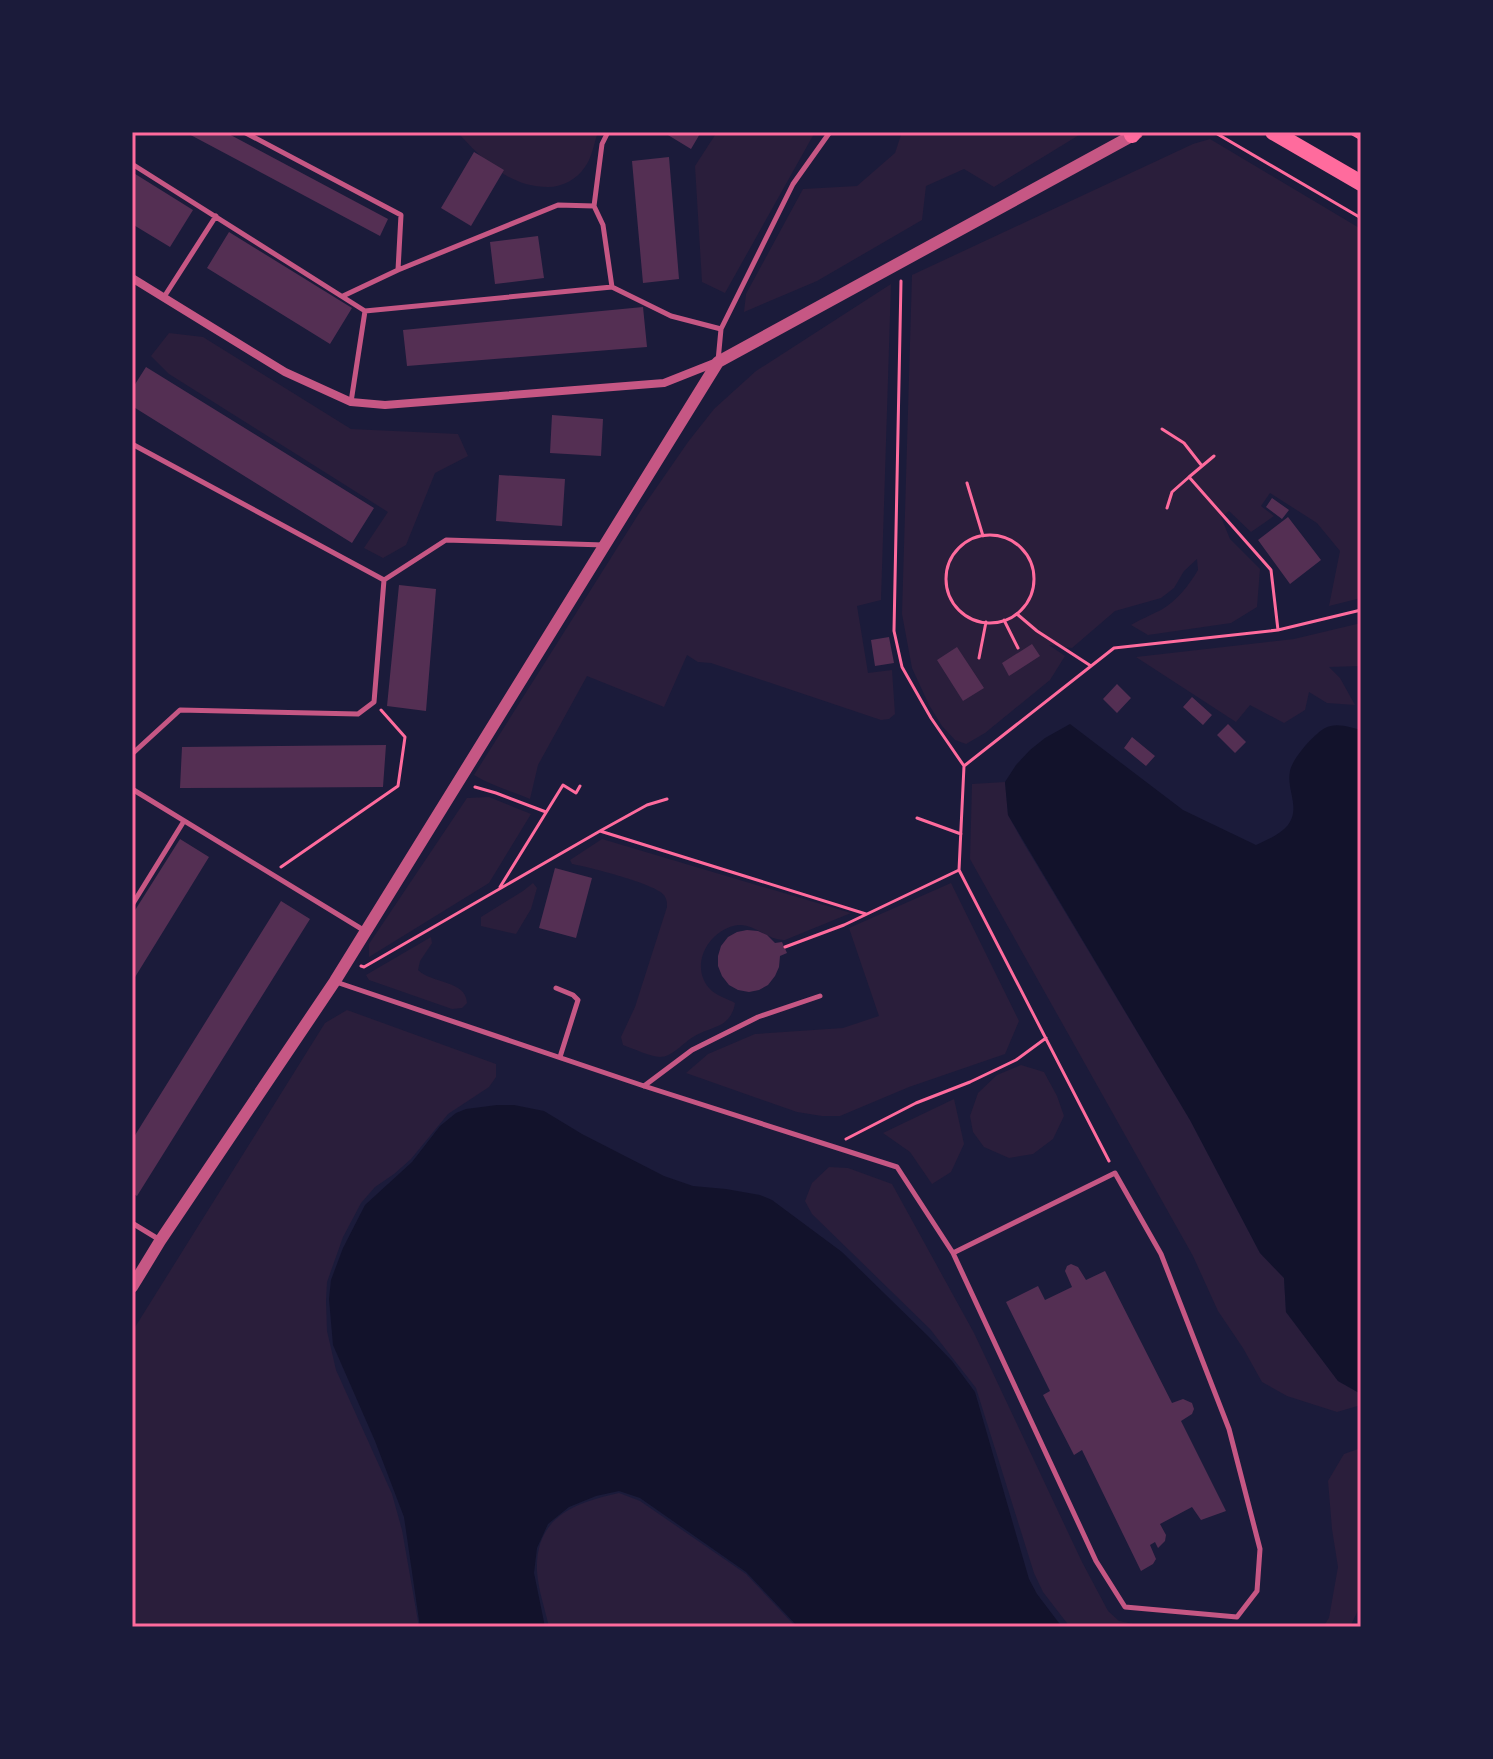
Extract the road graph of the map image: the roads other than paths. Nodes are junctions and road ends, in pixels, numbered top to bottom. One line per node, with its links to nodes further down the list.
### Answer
1 (244, 132): 10 (lane)
2 (608, 132): 8 (lane)
3 (830, 132): 16 (lane)
4 (1273, 132): 7 (main road)
5 (1135, 133): 17 (street)
6 (132, 164): 9 (lane)
7 (1361, 183)
8 (594, 206): 10 (lane); 12 (lane)
9 (216, 216): 13 (lane); 14 (lane)
10 (398, 270): 13 (lane)
11 (132, 278): 14 (street)
12 (612, 287): 15 (lane); 16 (lane)
13 (343, 296): 15 (lane)
14 (164, 298): 18 (street)
15 (365, 311): 18 (lane)
16 (721, 329): 17 (lane)
17 (718, 362): 18 (street); 20 (street)
18 (351, 402)
19 (132, 444): 21 (lane)
20 (605, 545): 21 (lane); 26 (street)
21 (384, 580): 22 (lane)
22 (132, 754)
23 (132, 789): 24 (lane)
24 (184, 821): 25 (lane); 26 (lane)
25 (132, 905)
26 (366, 932): 27 (street)
27 (335, 981): 30 (lane); 33 (street)
28 (556, 988): 30 (lane)
29 (820, 996): 31 (lane)
30 (560, 1057): 31 (lane)
31 (644, 1086): 34 (lane)
32 (132, 1223): 33 (lane)
33 (160, 1241): 35 (street)
34 (953, 1253): 34 (lane)
35 (132, 1287)

